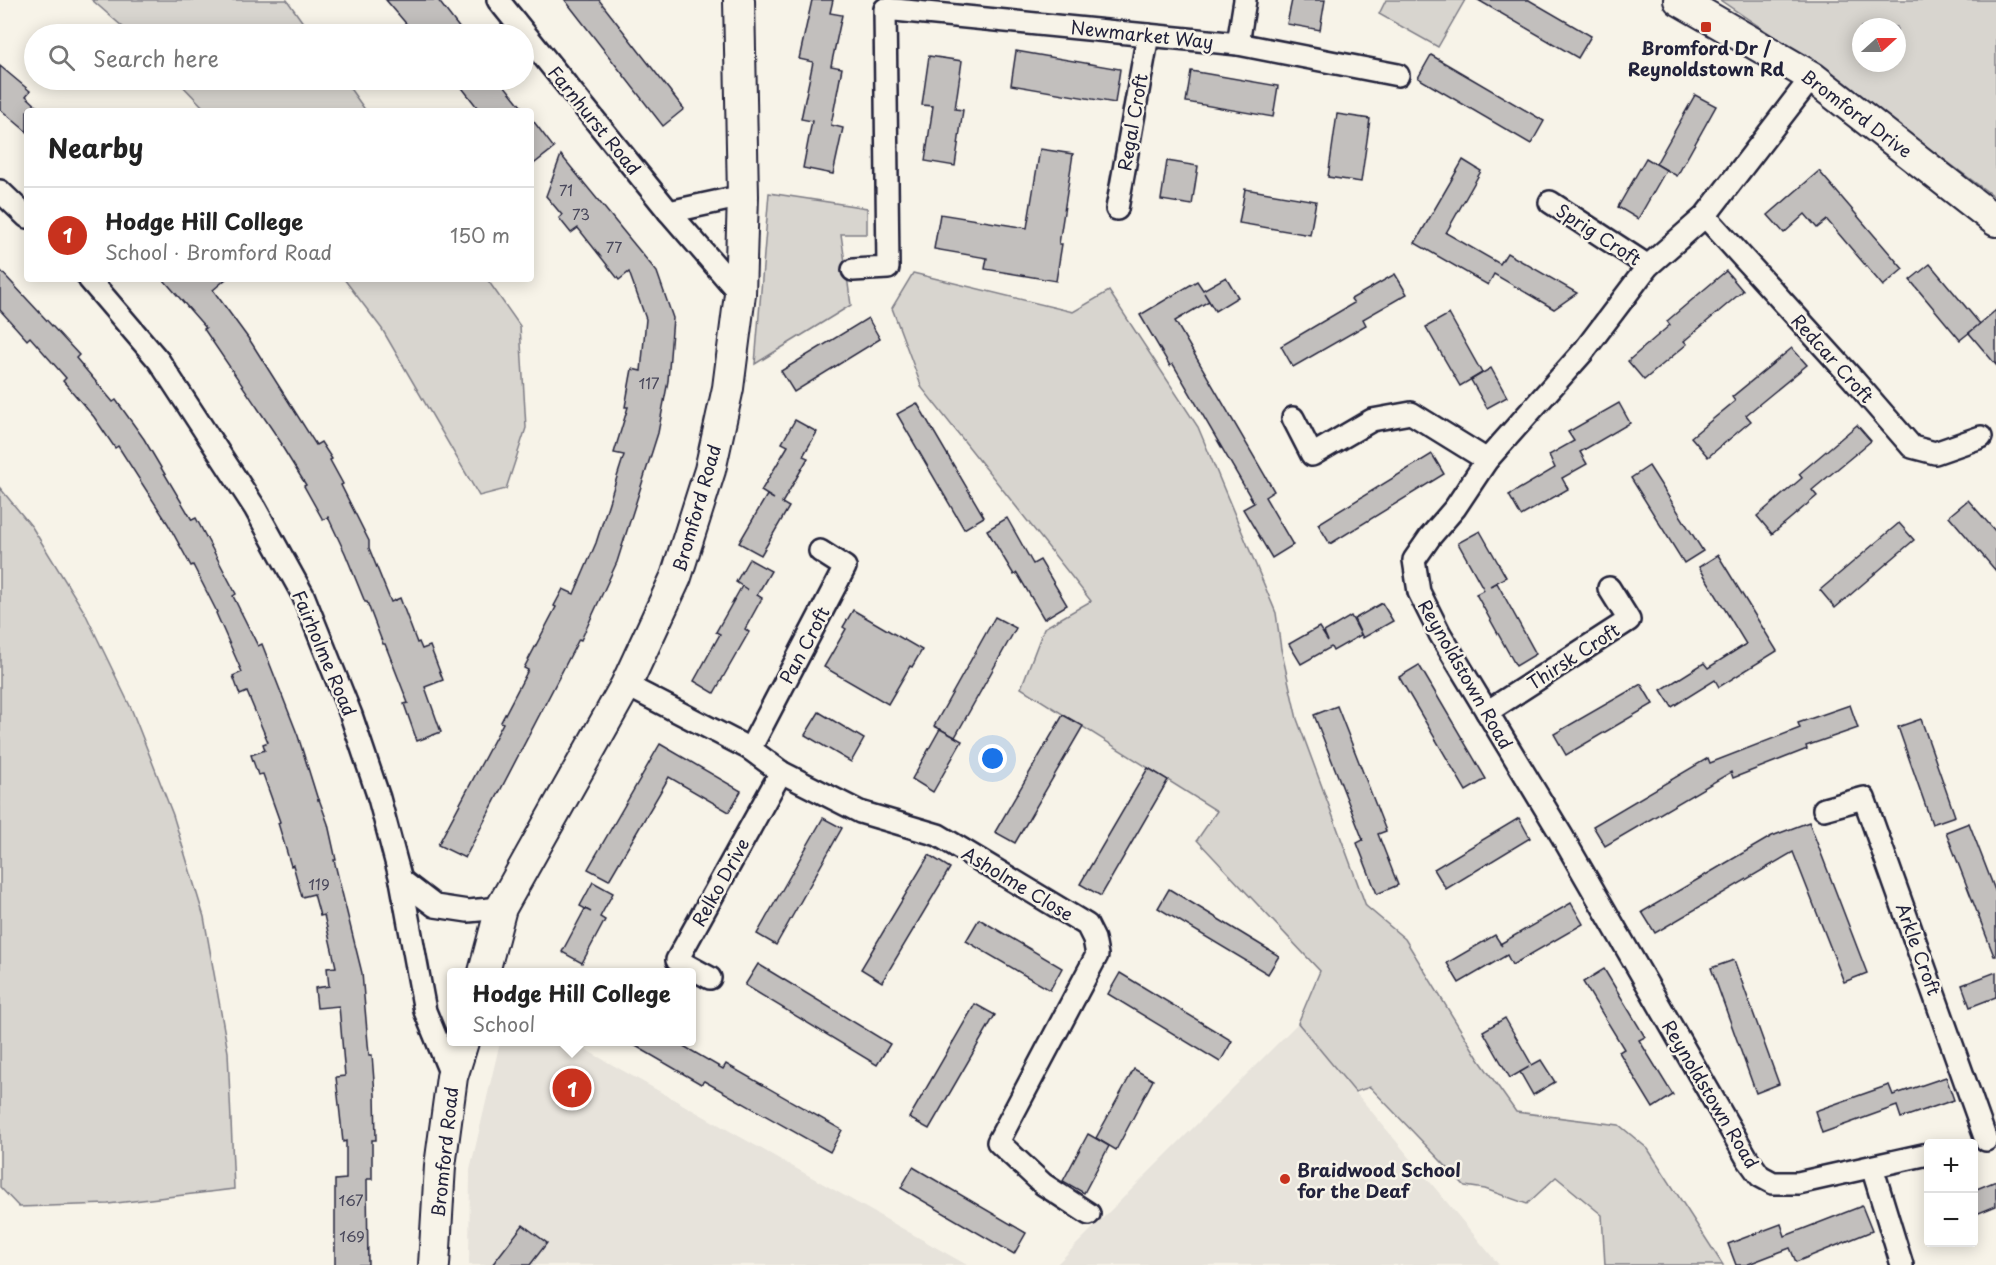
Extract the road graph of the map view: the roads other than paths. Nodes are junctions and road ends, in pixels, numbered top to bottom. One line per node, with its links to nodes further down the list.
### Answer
1 (498, 0): 6 (street, Farnhurst Road)
2 (739, 0): 13 (street, Bromford Road)
3 (1245, 0): 8 (street)
4 (1679, 0): 11 (street, Bromford Drive)
5 (885, 4): 7 (street, Newmarket Way); 21 (street, Newmarket Way)
6 (517, 24)
7 (1148, 35): 8 (street, Newmarket Way); 15 (street, Regal Croft)
8 (1238, 44): 10 (street, Newmarket Way)
9 (534, 45): 16 (street, Farnhurst Road)
10 (1398, 75)
11 (1812, 77): 18 (street, Reynoldstown Road); 19 (street, Bromford Drive)
12 (0, 191): 17 (street)
13 (743, 196): 16 (street); 23 (street, Bromford Road)
14 (1551, 202): 20 (street, Sprig Croft)
15 (1117, 209)
16 (669, 212): 23 (street, Farnhurst Road)
17 (24, 214)
18 (1705, 216): 20 (street, Reynoldstown Road); 25 (street, Redcar Croft)
19 (1996, 221)
20 (1648, 267): 26 (street, Reynoldstown Road)
21 (854, 270)
22 (92, 282): 34 (street, Fairholme Road)
23 (740, 294): 29 (street, Bromford Road)
24 (1293, 418): 26 (street)
25 (1981, 437)
26 (1487, 460): 30 (street, Reynoldstown Road)
27 (820, 551): 31 (street, Pan Croft)
28 (1609, 588): 30 (street, Thirsk Croft)
29 (626, 685): 31 (street, Asholme Close); 35 (street, Bromford Road)
30 (1487, 712): 44 (street, Reynoldstown Road)
31 (750, 749): 32 (street, Asholme Close)
32 (781, 772): 37 (street, Relko Drive); 45 (street, Asholme Close)
33 (1824, 809): 42 (street, Arkle Croft)
34 (400, 880): 35 (street); 41 (street, Fairholme Road)
35 (501, 908): 36 (street, Bromford Road)
36 (485, 968)
37 (692, 968)
38 (696, 970): 39 (street, Relko Drive)
39 (710, 978)
40 (461, 1046): 41 (street, Bromford Road)
41 (452, 1077): 46 (street, Bromford Road)
42 (1985, 1141)
43 (1924, 1155): 44 (street, Reynoldstown Road)
44 (1872, 1167): 47 (street)
45 (1089, 1214)
46 (434, 1265)
47 (1902, 1265)

